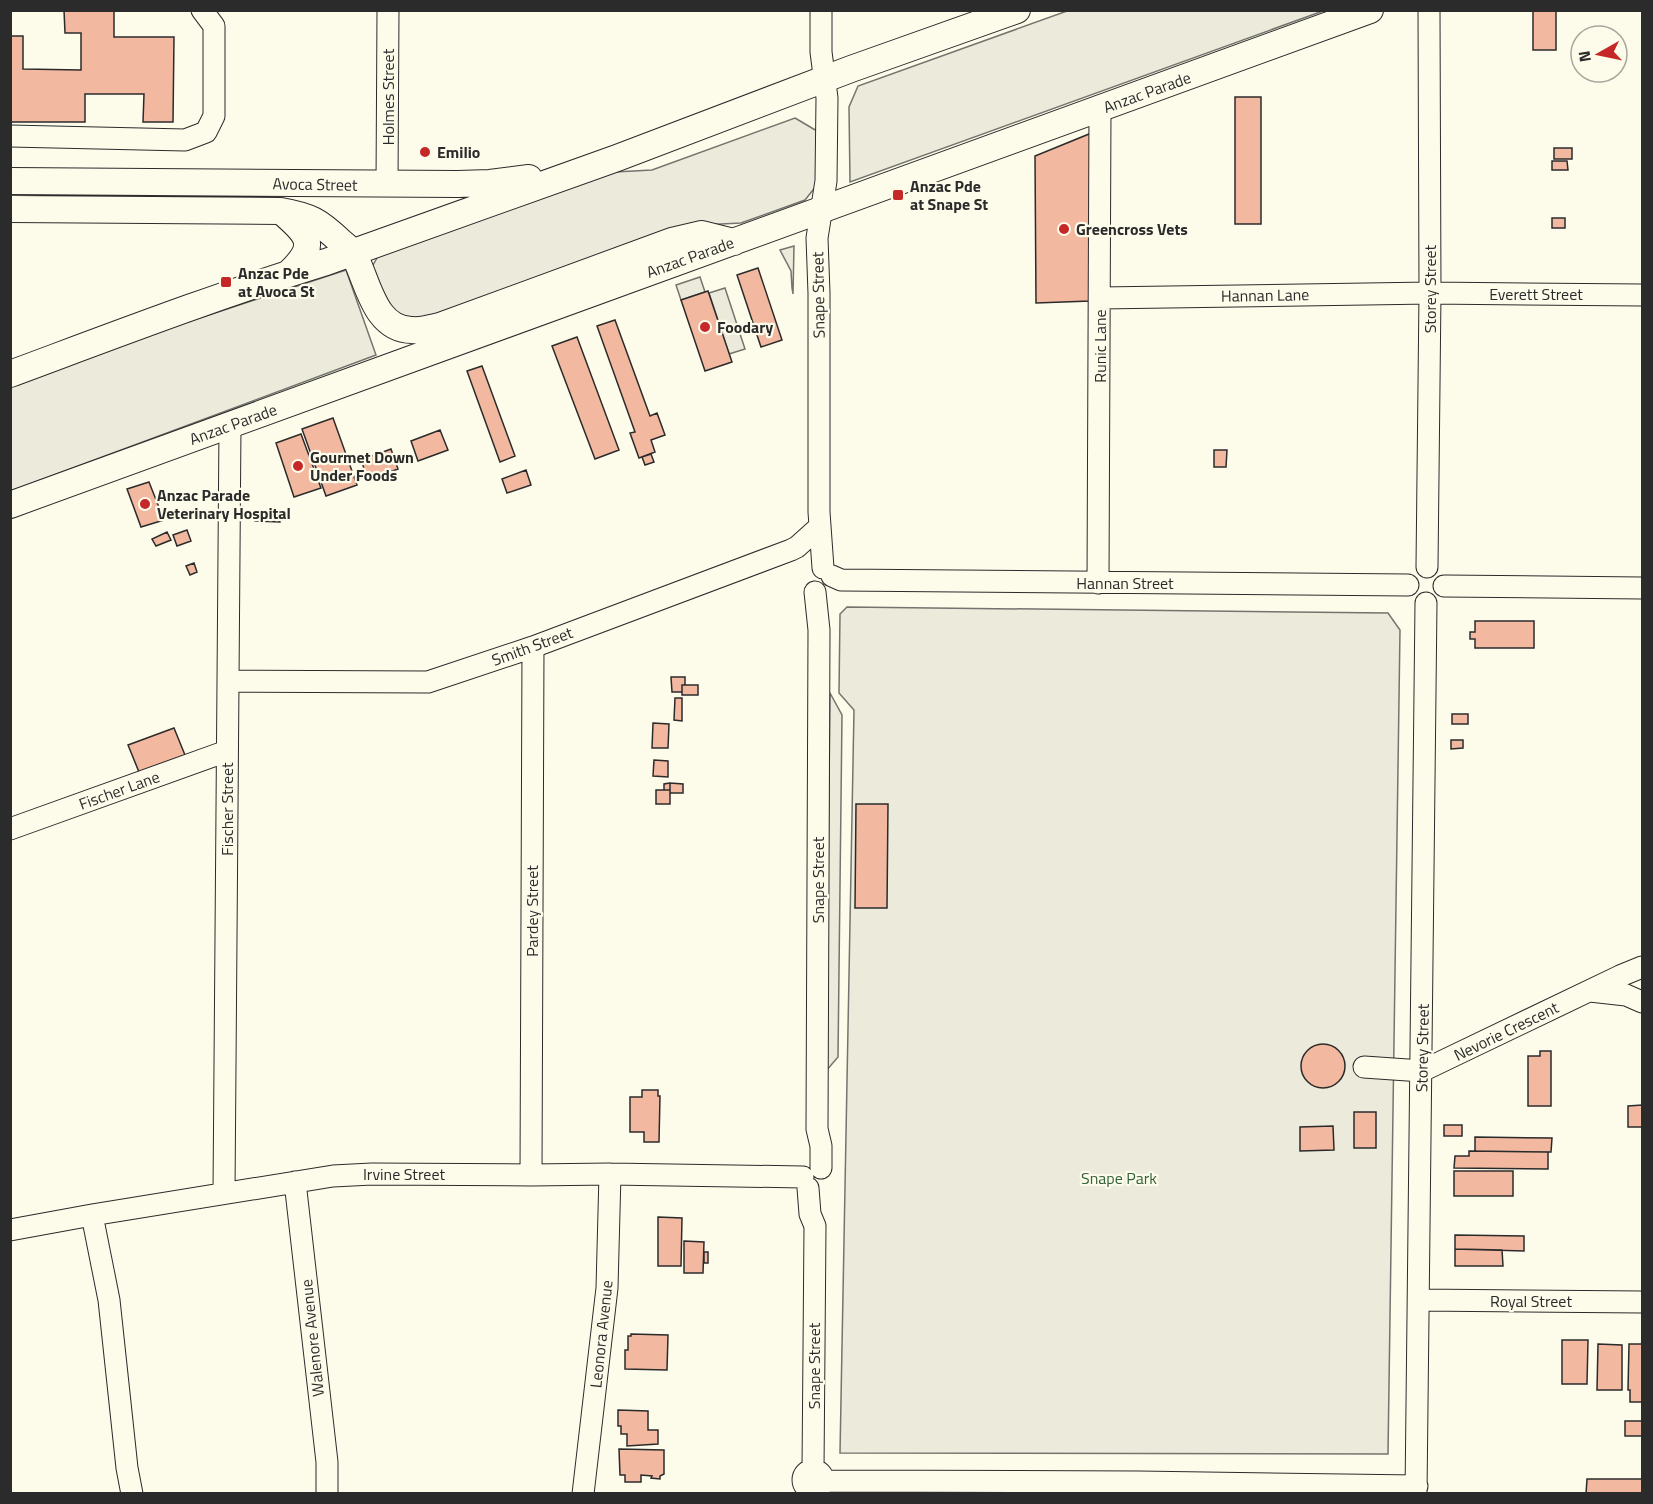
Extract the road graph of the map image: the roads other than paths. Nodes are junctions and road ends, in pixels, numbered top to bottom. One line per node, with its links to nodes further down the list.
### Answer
1 (202, 10): 9 (street)
2 (388, 10): 12 (street, Holmes Street)
3 (821, 10): 7 (street, Snape Street)
4 (1017, 10): 7 (main road)
5 (1370, 10): 8 (main road, Anzac Parade)
6 (1430, 10): 19 (street, Storey Street)
7 (825, 79): 10 (main road); 14 (street, Snape Street)
8 (1100, 109): 14 (main road, Anzac Parade); 21 (street, Runic Lane)
9 (10, 136)
10 (616, 158): 12 (main road, Avoca Street); 17 (main road)
11 (10, 181): 12 (main road, Avoca Street)
12 (387, 184)
13 (10, 209): 15 (main road, Avoca Street)
14 (821, 210): 16 (main road, Anzac Parade); 25 (street, Snape Street)
15 (281, 211): 17 (main road, Avoca Street); 18 (main road)
16 (734, 242): 17 (main road); 23 (main road, Anzac Parade)
17 (353, 253): 18 (main road)
18 (288, 274): 22 (main road)
19 (1430, 293): 20 (street, Everett Street); 21 (street, Hannan Lane); 26 (street, Storey Street)
20 (1642, 295)
21 (1100, 298): 28 (street, Runic Lane)
22 (10, 374)
23 (230, 425): 24 (main road, Anzac Parade); 34 (street, Fischer Street)
24 (10, 505)
25 (818, 521): 27 (street, Snape Street); 33 (street, Smith Street)
26 (1427, 567): 29 (street); 30 (street)
27 (826, 581): 28 (street, Hannan Street); 44 (street, Snape Street)
28 (1098, 583): 29 (street, Hannan Street)
29 (1408, 585): 32 (street)
30 (1444, 586): 31 (street); 32 (street)
31 (1642, 588)
32 (1426, 603): 41 (street, Storey Street)
33 (533, 647): 34 (street, Smith Street); 43 (street, Pardey Street)
34 (228, 681): 35 (street, Fischer Street)
35 (227, 751): 36 (street, Fischer Lane); 46 (street, Fischer Street)
36 (10, 829)
37 (1642, 967): 38 (street, Nevorie Crescent)
38 (1590, 991): 39 (street); 41 (street, Nevorie Crescent)
39 (1642, 1002)
40 (1364, 1067): 41 (street)
41 (1422, 1071): 49 (street, Storey Street)
42 (610, 1174): 43 (street, Irvine Street); 44 (street, Irvine Street); 56 (street, Leonora Avenue)
43 (531, 1175): 45 (street, Irvine Street)
44 (812, 1178): 51 (street, Snape Street)
45 (295, 1182): 46 (street, Irvine Street); 55 (street, Walenore Avenue)
46 (224, 1193): 47 (street, Irvine Street)
47 (92, 1215): 48 (street, Irvine Street); 54 (street)
48 (10, 1230)
49 (1419, 1300): 50 (street, Royal Street); 53 (street, Storey Street)
50 (1642, 1302)
51 (815, 1484): 52 (street)
52 (1139, 1488): 53 (street)
53 (1417, 1490)
54 (132, 1494)
55 (327, 1494)
56 (583, 1494)

